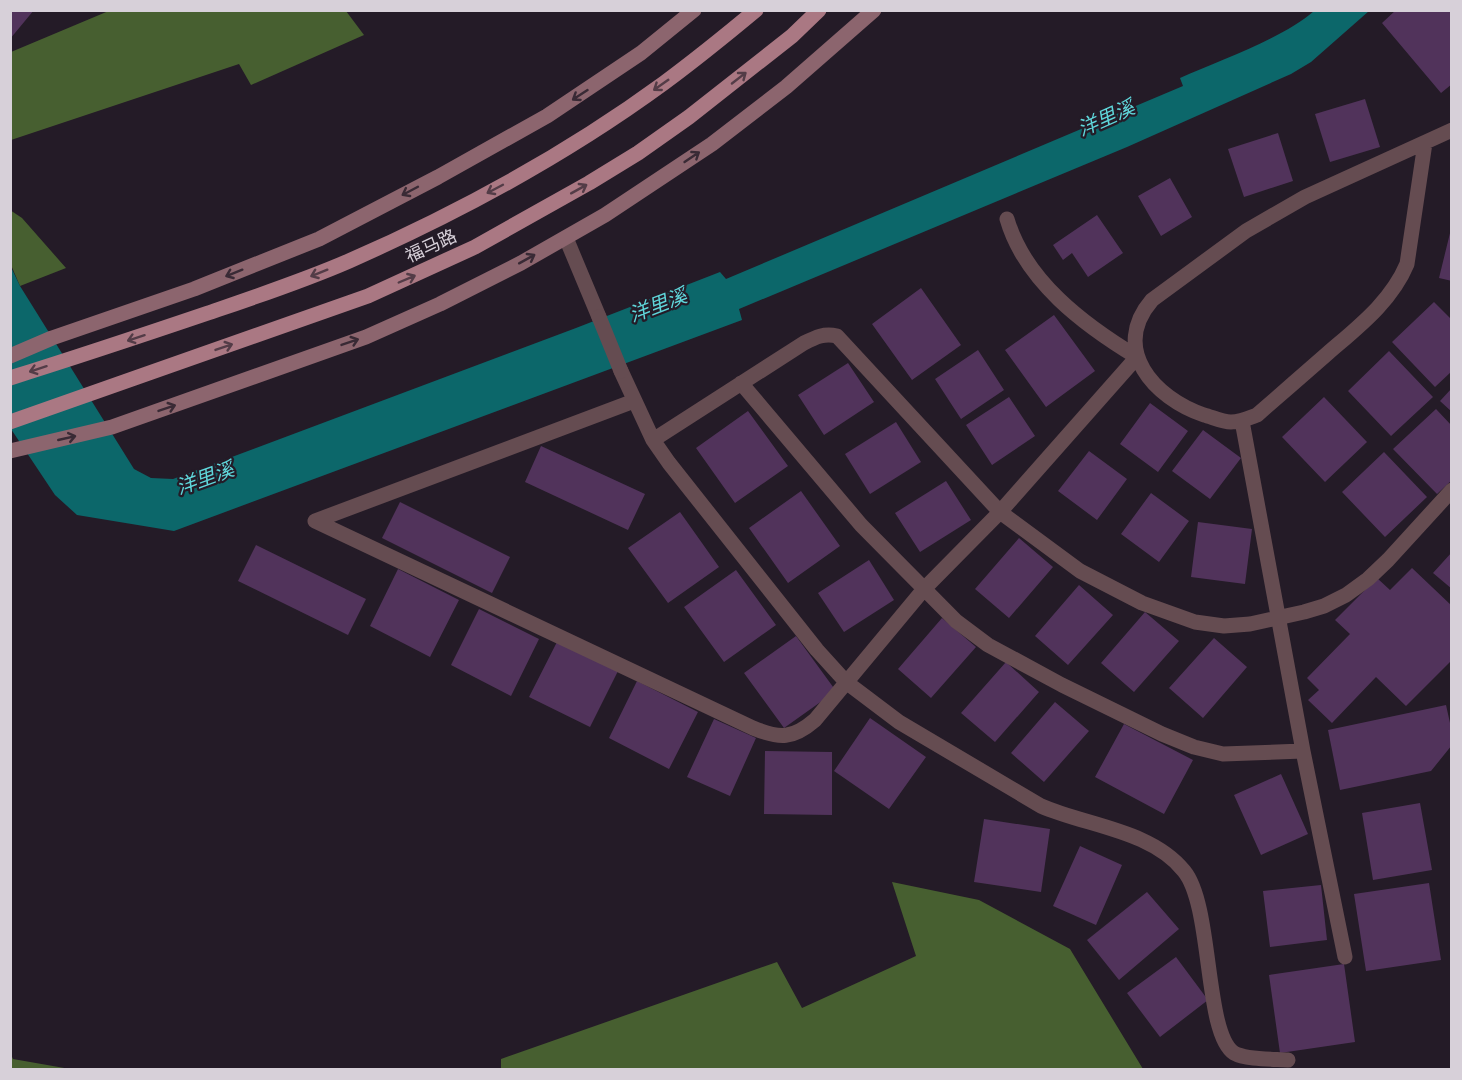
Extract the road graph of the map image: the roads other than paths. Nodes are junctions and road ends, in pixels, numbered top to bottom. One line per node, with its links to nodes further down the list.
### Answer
1 (694, 10): 9 (main road, one-way to 9)
2 (756, 10): 11 (main road, 福马路, one-way to 11)
3 (819, 10): 15 (main road, 福马路, one-way to 3)
4 (874, 10): 8 (main road, one-way to 4)
5 (1452, 130): 6 (street)
6 (1425, 143): 10 (street); 14 (street)
7 (1007, 219): 10 (street)
8 (566, 238): 13 (street, bridge); 17 (main road, one-way to 8)
9 (10, 356)
10 (1137, 357): 14 (street); 19 (street)
11 (10, 378)
12 (741, 383): 16 (street); 19 (street); 20 (street)
13 (634, 401): 16 (street); 22 (street)
14 (1242, 421): 21 (street)
15 (10, 422)
16 (653, 440): 22 (street)
17 (16, 450)
18 (1452, 490): 21 (street)
19 (1000, 512): 20 (street); 21 (street)
20 (924, 589): 22 (street); 23 (street)
21 (1278, 618): 23 (street)
22 (846, 682): 25 (street)
23 (1303, 751): 24 (street)
24 (1345, 957)
25 (1288, 1060)

